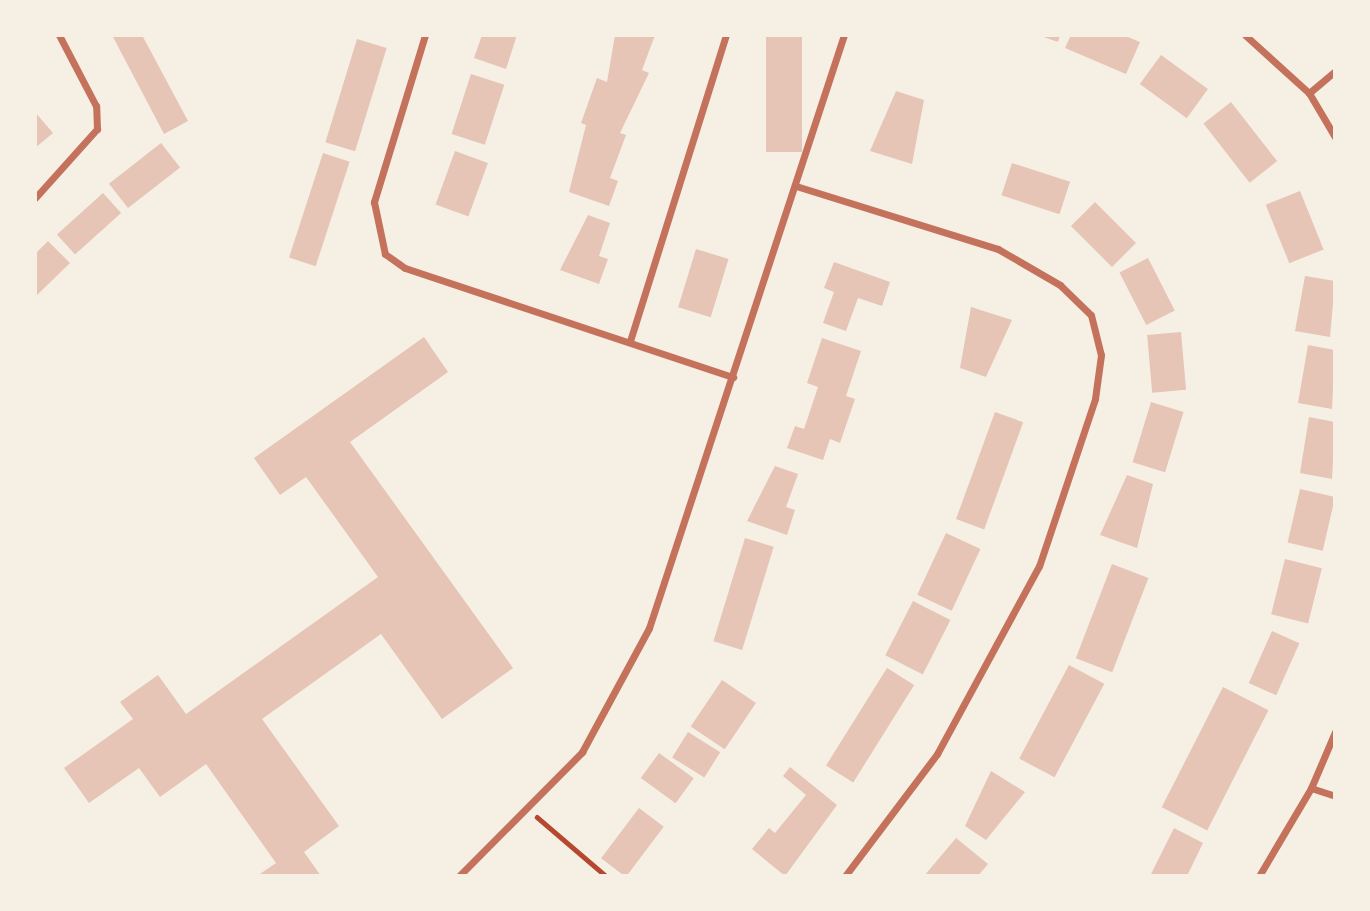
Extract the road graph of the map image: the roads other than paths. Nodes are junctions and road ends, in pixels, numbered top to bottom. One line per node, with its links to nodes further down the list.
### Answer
1 (59, 35): 10 (street)
2 (425, 35): 11 (street)
3 (726, 35): 11 (street)
4 (844, 35): 9 (street)
5 (1245, 35): 7 (street)
6 (1335, 71): 7 (street)
7 (1309, 93): 8 (street)
8 (1335, 137)
9 (796, 186): 12 (street); 17 (street)
10 (35, 198)
11 (631, 341): 12 (street)
12 (733, 377): 16 (street)
13 (1335, 732): 14 (street)
14 (1311, 788): 15 (street); 18 (street)
15 (1335, 796)
16 (459, 876)
17 (845, 876)
18 (1259, 876)

